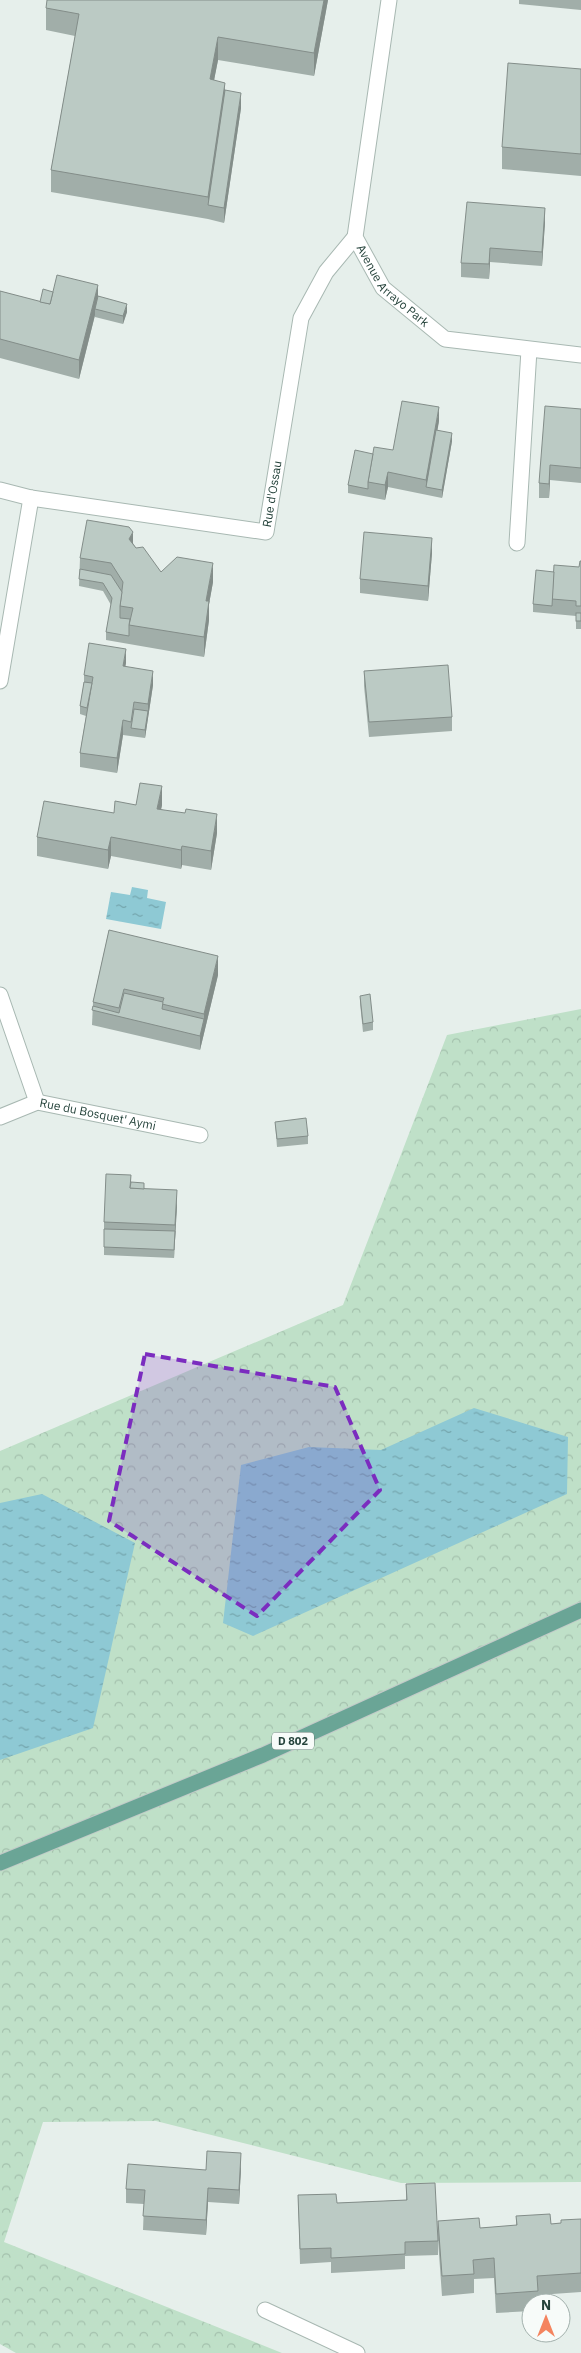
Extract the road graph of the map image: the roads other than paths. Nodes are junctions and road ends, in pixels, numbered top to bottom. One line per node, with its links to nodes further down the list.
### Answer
1 (389, 0): 2 (street, Avenue Arrayo Park)
2 (355, 237): 3 (street, Avenue Arrayo Park); 6 (street, Rue d'Ossau)
3 (529, 350): 4 (street, Avenue Arrayo Park); 7 (street)
4 (581, 355)
5 (0, 490): 6 (street, Rue d'Ossau)
6 (30, 498): 8 (street)
7 (517, 543)
8 (0, 681)
9 (0, 995): 10 (street)
10 (37, 1102): 11 (street, Rue du Bosquet' Aymi); 12 (street, Rue du Bosquet' Aymi)
11 (0, 1117)
12 (200, 1135)
13 (581, 1610): 14 (main road, D 802)
14 (0, 1863)
15 (265, 2310): 16 (street)
16 (357, 2353)

